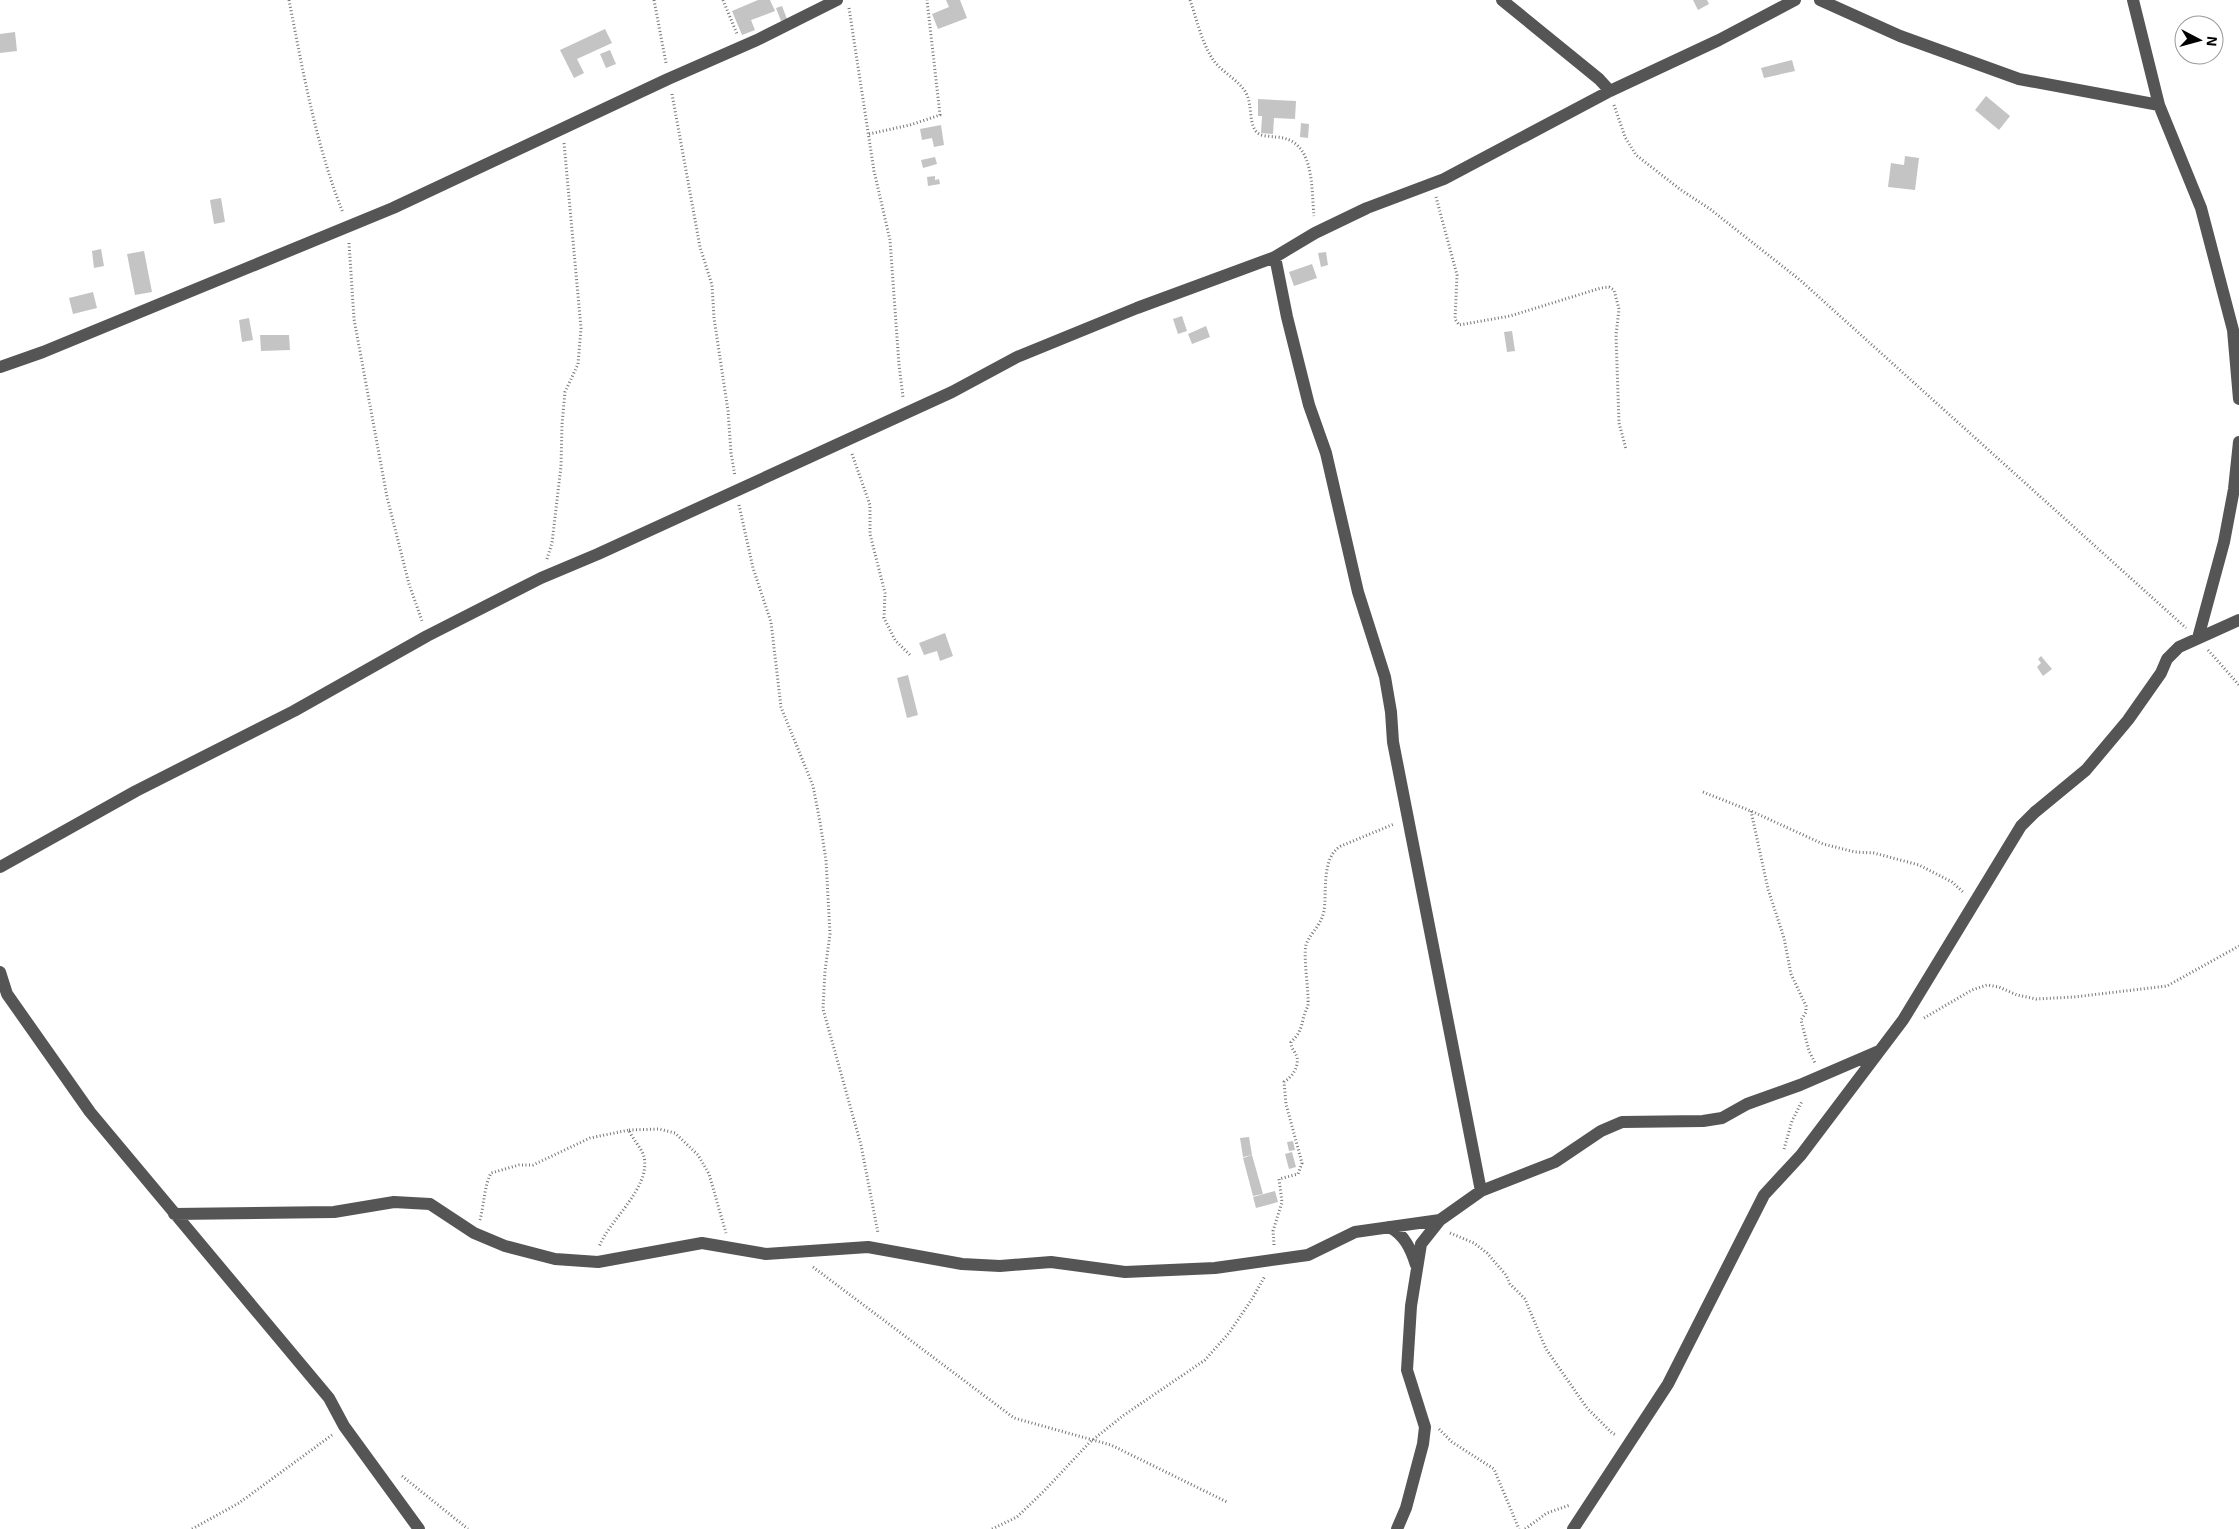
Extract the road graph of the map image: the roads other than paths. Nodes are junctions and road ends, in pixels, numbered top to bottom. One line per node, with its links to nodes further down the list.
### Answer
1 (837, 0): 11 (street)
2 (1502, 0): 6 (street)
3 (1795, 0): 6 (street)
4 (1820, 0): 7 (street)
5 (2133, 0): 7 (street)
6 (1610, 91): 8 (street)
7 (2159, 105): 10 (street)
8 (1275, 257): 16 (street); 19 (street)
9 (2239, 318): 10 (street)
10 (2233, 330): 12 (street)
11 (0, 367)
12 (2239, 399)
13 (2239, 442): 15 (street)
14 (2239, 620): 15 (street)
15 (2198, 638): 18 (street)
16 (0, 867)
17 (0, 972): 20 (street)
18 (1879, 1051): 19 (street); 26 (street)
19 (1481, 1191): 21 (street)
20 (174, 1214): 22 (street); 24 (street)
21 (1440, 1220): 22 (street); 23 (street)
22 (1389, 1227): 23 (street)
23 (1417, 1267): 25 (street)
24 (418, 1529)
25 (1397, 1529)
26 (1573, 1529)

